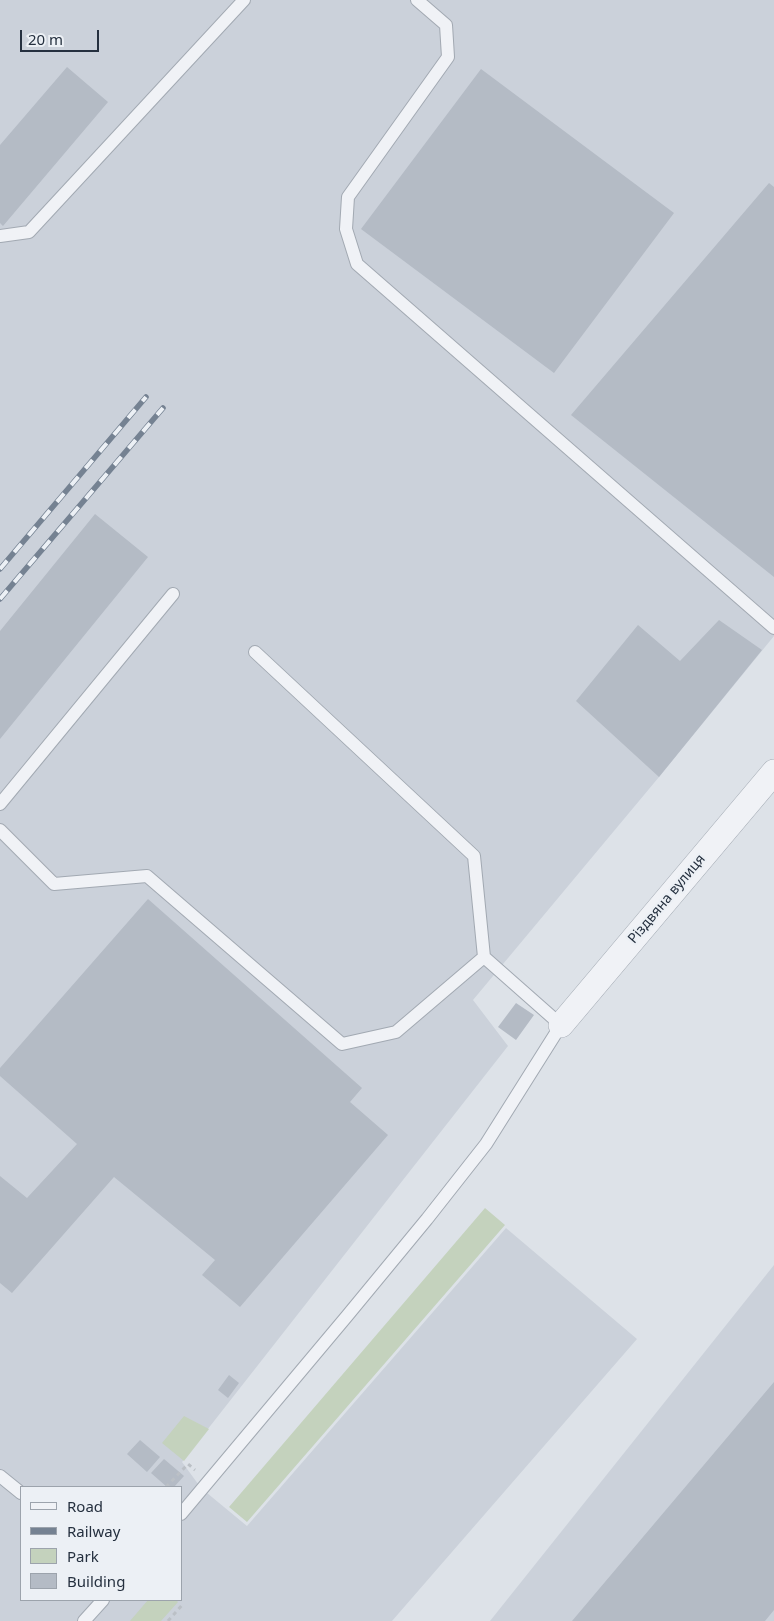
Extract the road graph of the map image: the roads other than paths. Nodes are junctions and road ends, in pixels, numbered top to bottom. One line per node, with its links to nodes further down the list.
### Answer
1 (244, 0): 3 (lane)
2 (418, 0): 5 (lane)
3 (0, 236)
4 (173, 594): 8 (lane)
5 (774, 628)
6 (255, 652): 10 (lane)
7 (774, 772): 11 (street, Різдвяна вулиця)
8 (0, 804)
9 (0, 830): 10 (lane)
10 (484, 957): 11 (lane)
11 (561, 1025): 14 (lane)
12 (0, 1476): 13 (lane)
13 (20, 1492)
14 (182, 1513)
15 (102, 1601): 16 (lane)
16 (84, 1621)

